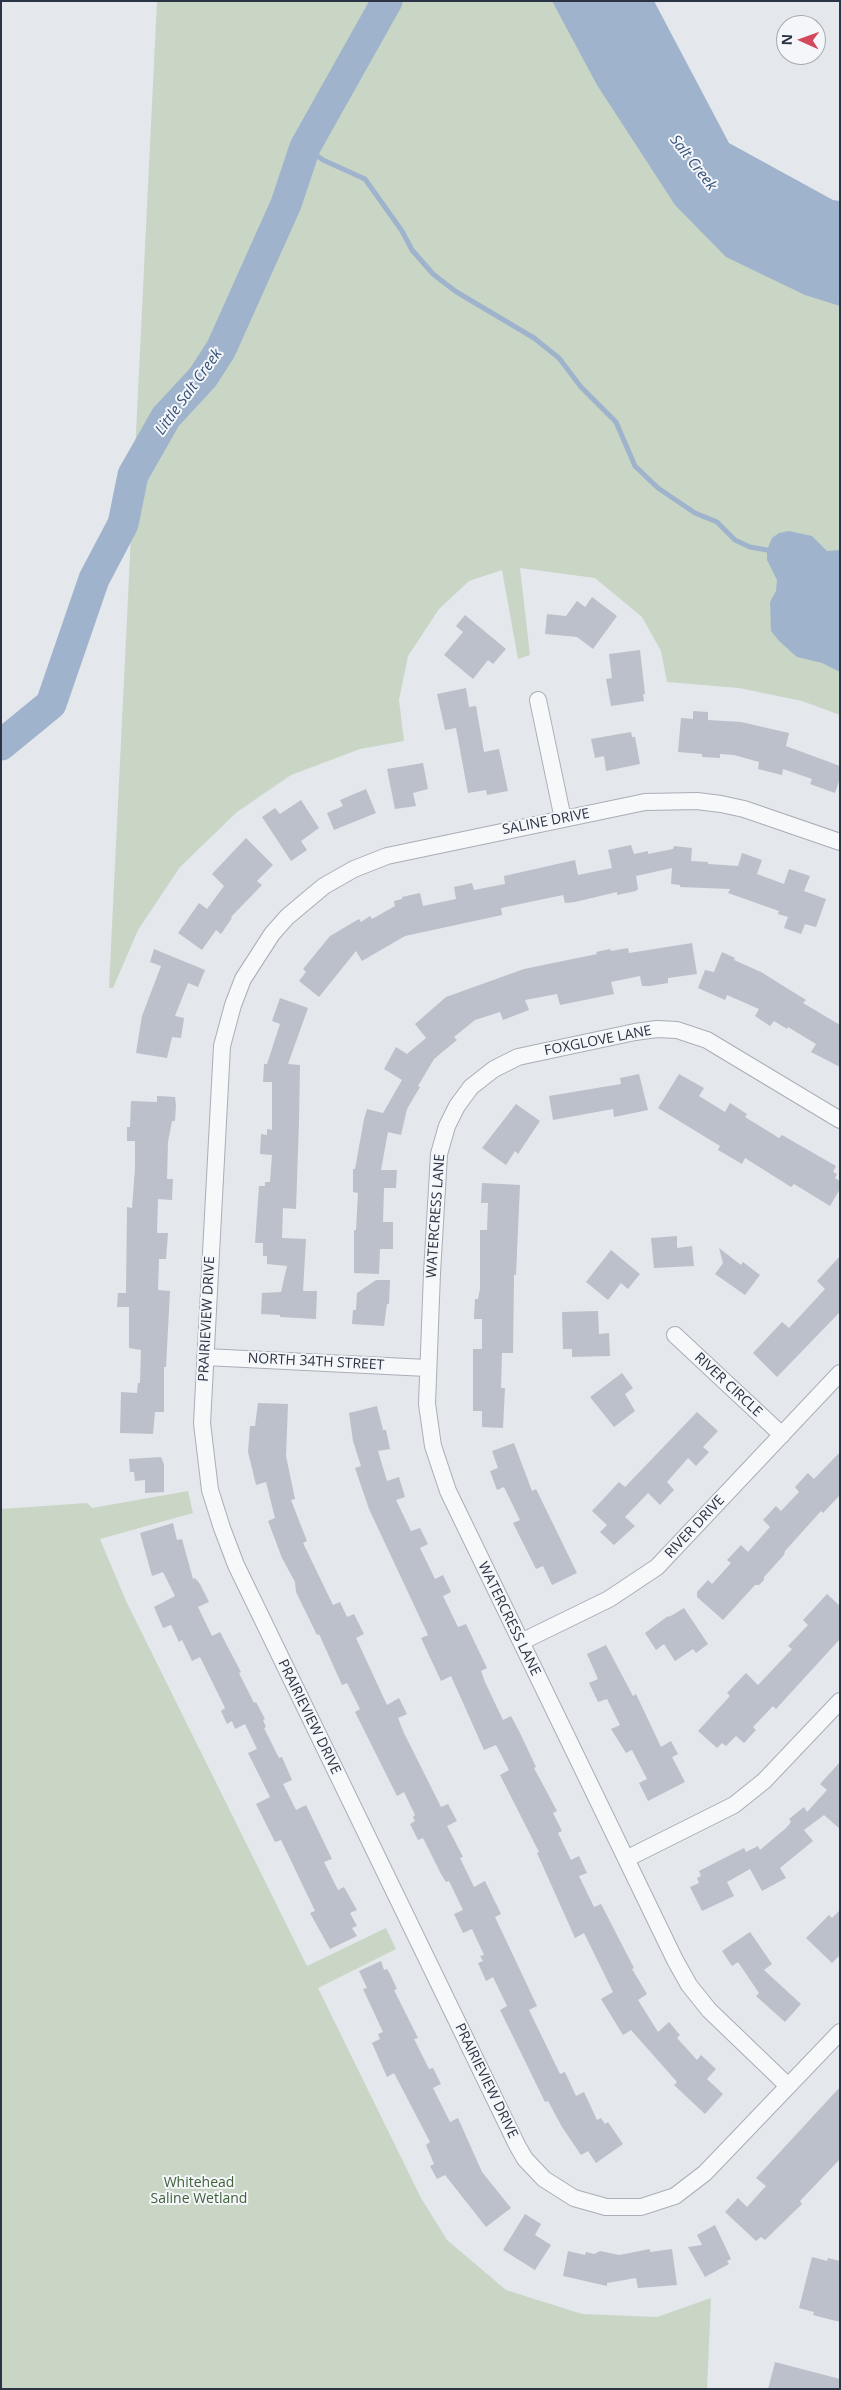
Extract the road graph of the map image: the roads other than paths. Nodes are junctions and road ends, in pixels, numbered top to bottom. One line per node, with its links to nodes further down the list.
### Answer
1 (538, 700): 2 (street)
2 (562, 819): 3 (street, SALINE DRIVE); 4 (street, SALINE DRIVE)
3 (840, 842)
4 (272, 934): 8 (street, PRAIRIEVIEW DRIVE)
5 (465, 1094): 6 (street, FOXGLOVE LANE); 9 (street, WATERCRESS LANE)
6 (840, 1120)
7 (674, 1336): 11 (street, RIVER CIRCLE)
8 (204, 1357): 9 (street, NORTH 34TH STREET); 16 (street, PRAIRIEVIEW DRIVE)
9 (427, 1368): 12 (street, WATERCRESS LANE)
10 (840, 1373): 11 (street, RIVER DRIVE)
11 (782, 1435): 12 (street, RIVER DRIVE)
12 (521, 1642): 14 (street, WATERCRESS LANE)
13 (840, 1701): 14 (street)
14 (626, 1859): 16 (street, WATERCRESS LANE)
15 (840, 2032): 16 (street, PRAIRIEVIEW DRIVE)
16 (787, 2085)

